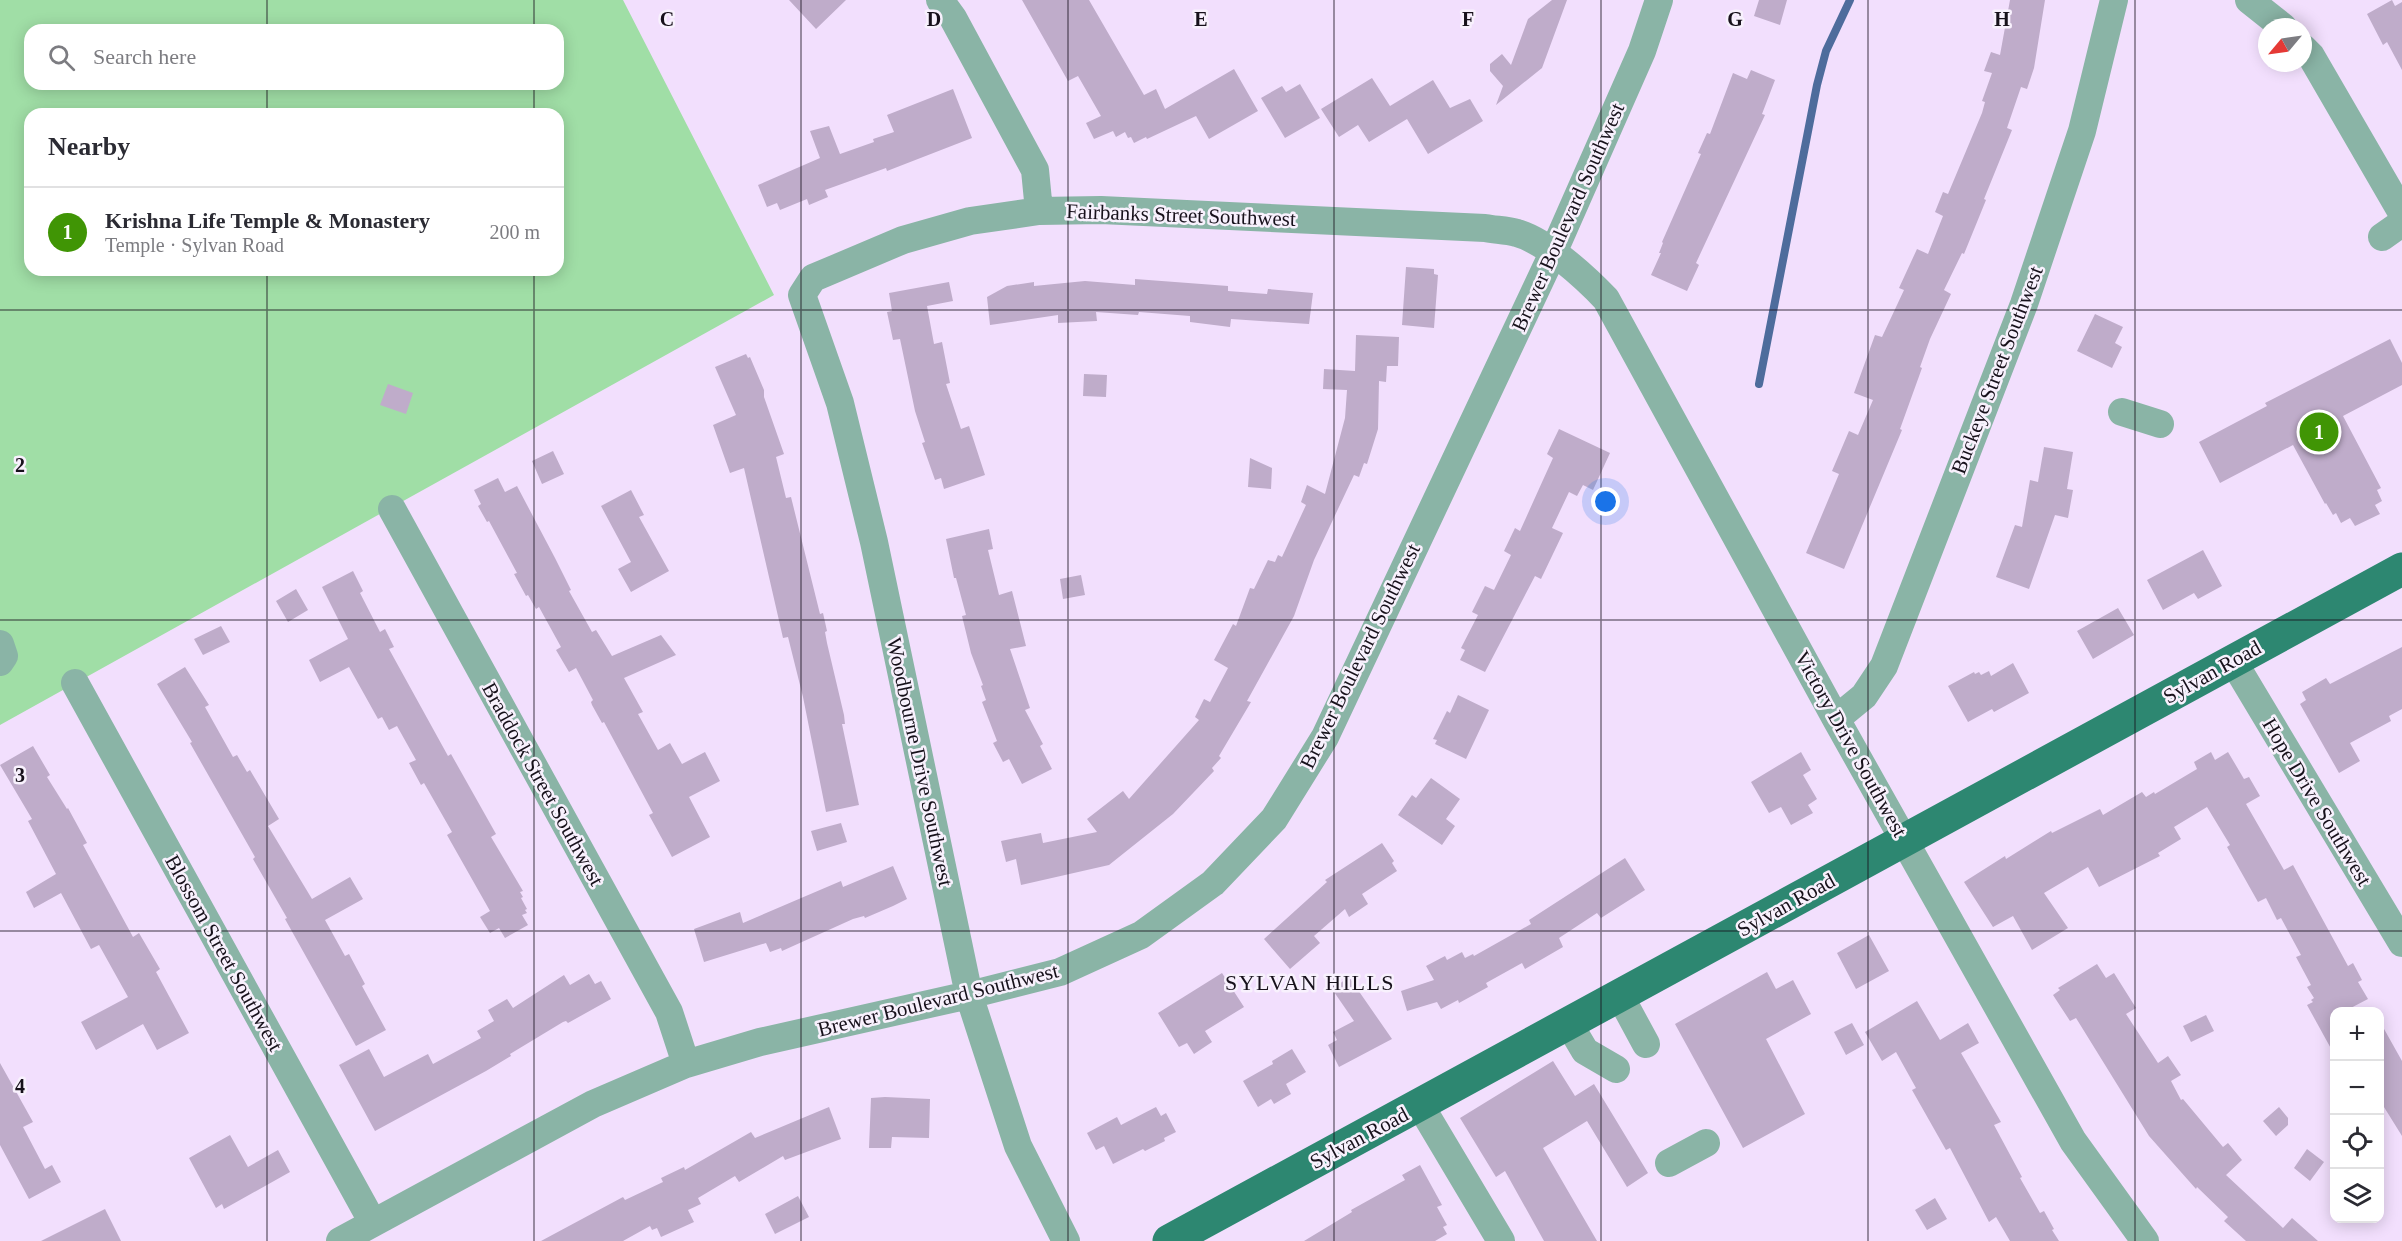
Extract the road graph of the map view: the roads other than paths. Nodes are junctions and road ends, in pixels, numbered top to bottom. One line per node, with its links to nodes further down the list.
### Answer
1 (940, 0): 7 (street)
2 (1659, 0): 9 (street, Brewer Boulevard Southwest)
3 (2114, 0): 19 (street, Buckeye Street Southwest)
4 (2249, 0): 5 (street)
5 (2272, 18)
6 (2312, 58): 8 (street)
7 (1039, 211): 9 (street, Fairbanks Street Southwest); 10 (street, Fairbanks Street Southwest)
8 (2402, 213)
9 (1553, 253): 19 (street, Victory Drive Southwest); 22 (street, Brewer Boulevard Southwest)
10 (813, 279): 22 (street, Woodbourne Drive Southwest)
11 (2122, 412): 12 (street)
12 (2160, 424)
13 (392, 509): 26 (street, Braddock Street Southwest)
14 (2402, 569): 16 (main road, Sylvan Road)
15 (0, 644): 17 (street)
16 (2233, 661): 20 (main road, Sylvan Road); 21 (street, Hope Drive Southwest)
17 (0, 662)
18 (75, 683): 31 (street, Blossom Street Southwest)
19 (1836, 719): 20 (street, Victory Drive Southwest)
20 (1905, 840): 23 (main road, Sylvan Road); 36 (street, Victory Drive Southwest)
21 (2402, 944)
22 (969, 995): 26 (street, Brewer Boulevard Southwest); 33 (street, Woodbourne Drive Southwest)
23 (1620, 996): 24 (main road, Sylvan Road); 25 (street)
24 (1569, 1024): 27 (street); 28 (main road, Sylvan Road)
25 (1646, 1044)
26 (686, 1064): 31 (street, Brewer Boulevard Southwest)
27 (1616, 1069)
28 (1420, 1105): 34 (main road, Sylvan Road); 35 (street)
29 (1706, 1143): 30 (street)
30 (1669, 1162)
31 (373, 1223): 32 (street, Brewer Boulevard Southwest)
32 (340, 1241)
33 (1066, 1241)
34 (1169, 1241)
35 (1501, 1241)
36 (2145, 1241)

